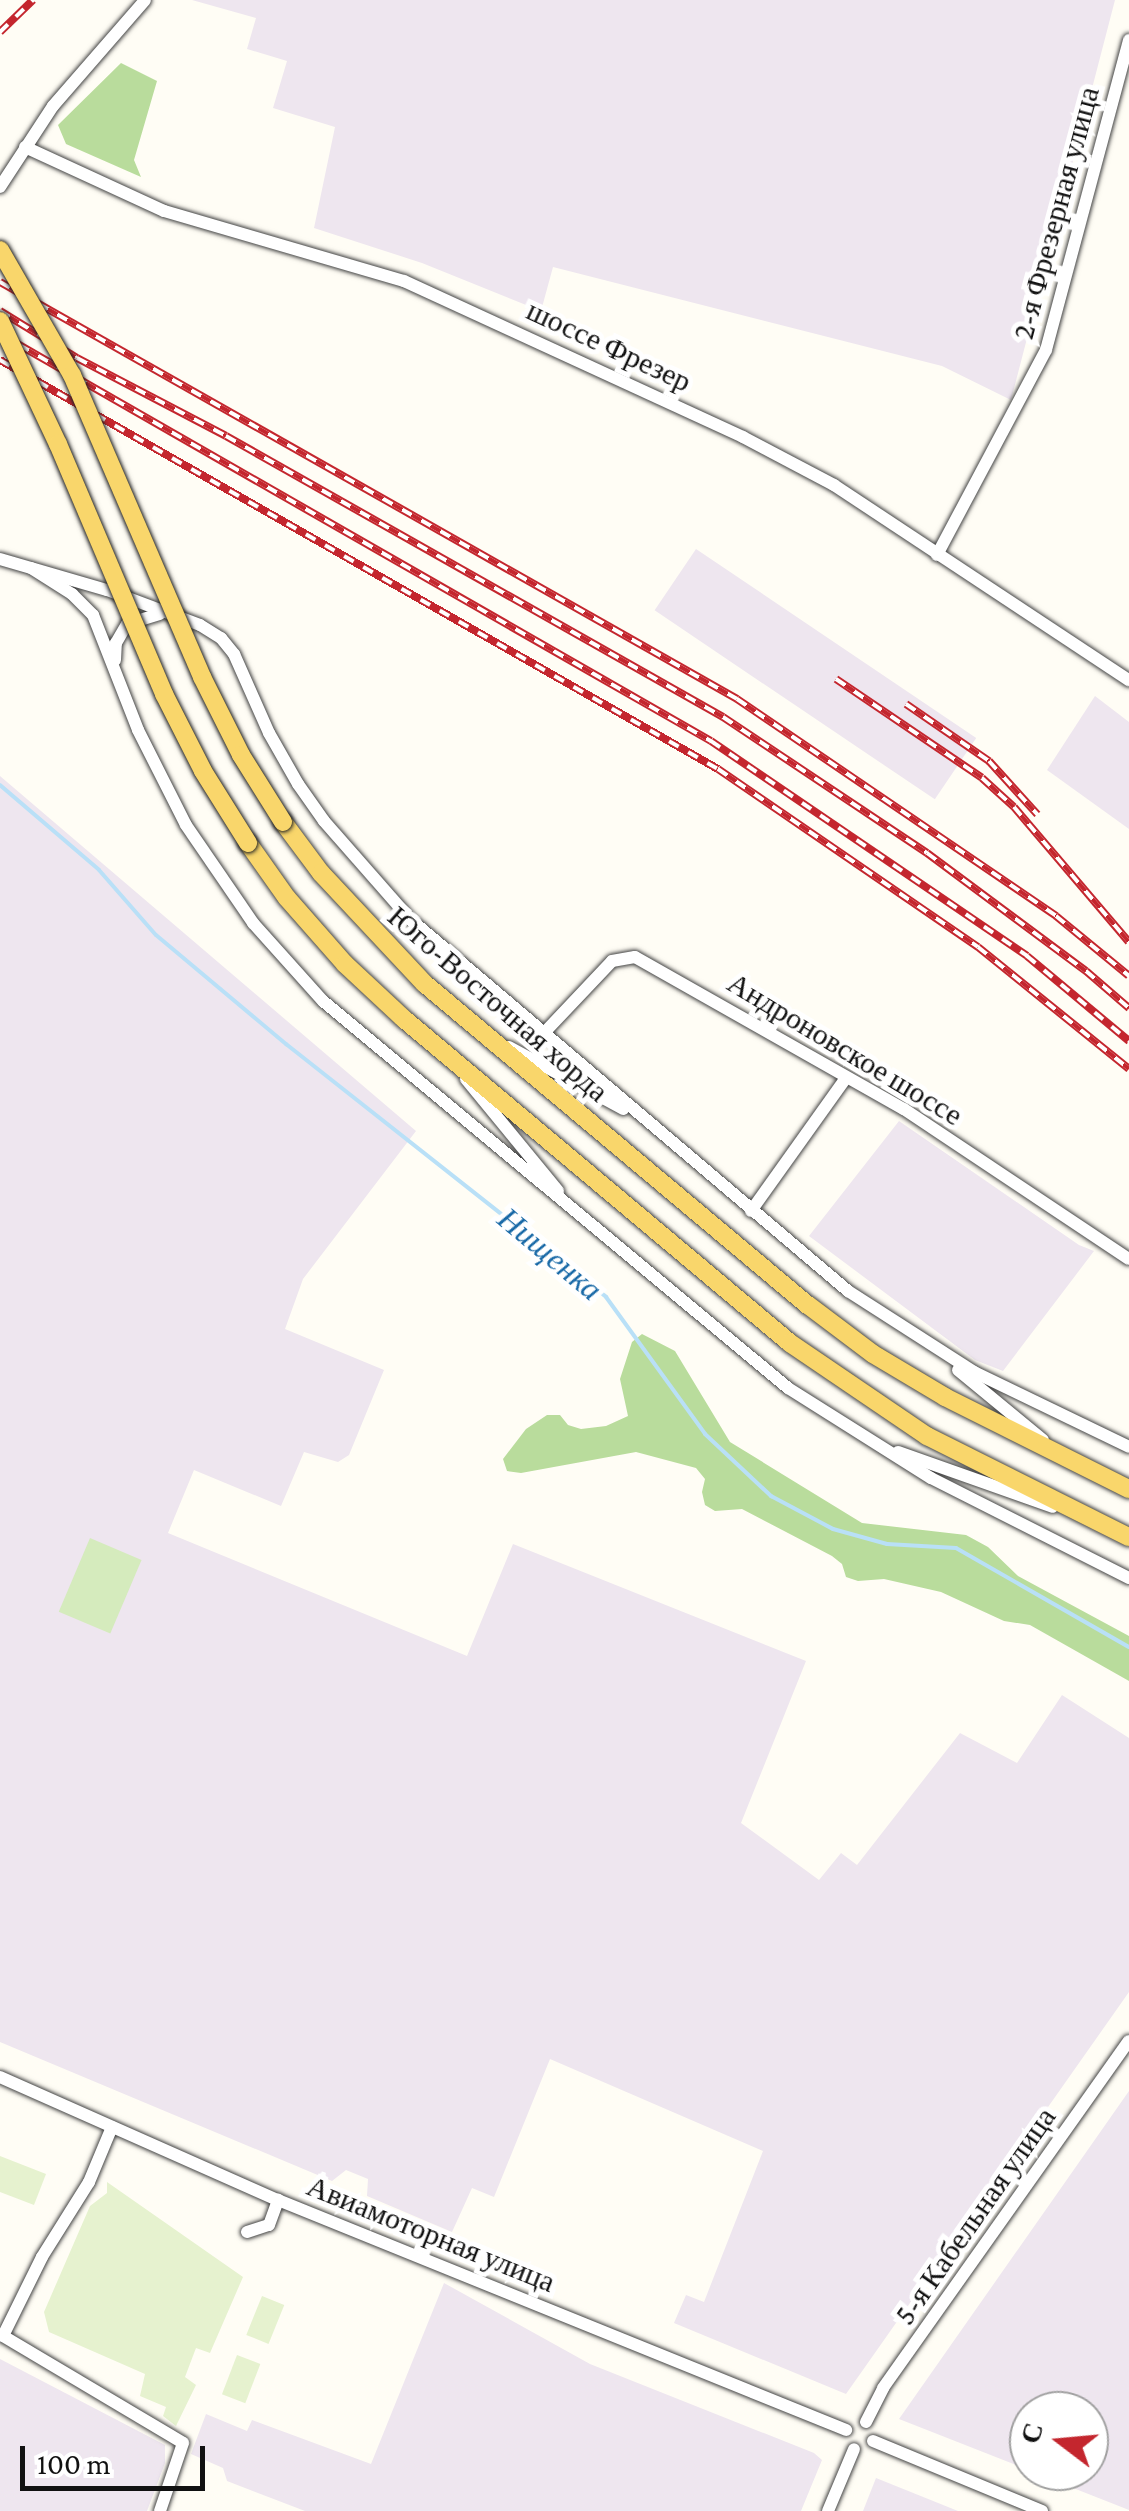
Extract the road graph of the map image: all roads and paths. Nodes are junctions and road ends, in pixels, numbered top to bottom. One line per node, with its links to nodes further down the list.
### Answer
1 (145, 0): 3 (street)
2 (1129, 40): 8 (street, 2-я Фрезерная улица)
3 (25, 147): 4 (street); 5 (street); 8 (street, шоссе Фрезер)
4 (0, 169)
5 (0, 187)
6 (0, 250): 14 (main road, Юго-Восточная хорда, bridge)
7 (0, 321): 16 (main road, bridge)
8 (937, 554): 13 (street, шоссе Фрезер)
9 (0, 558): 10 (street)
10 (31, 568): 11 (street); 12 (street)
11 (168, 614): 12 (street); 15 (street)
12 (115, 668): 20 (street)
13 (1129, 680)
14 (484, 1034): 18 (street); 25 (main road, Юго-Восточная хорда)
15 (543, 1034): 17 (street, Андроновское шоссе); 18 (street)
16 (445, 1054): 20 (street); 27 (main road)
17 (846, 1078): 19 (street); 21 (street, Андроновское шоссе)
18 (648, 1122): 19 (street)
19 (751, 1212): 22 (street)
20 (578, 1214): 23 (street)
21 (1129, 1259)
22 (922, 1341): 24 (street); 25 (street)
23 (867, 1442): 27 (street); 29 (street)
24 (1129, 1447)
25 (1068, 1460): 26 (main road, Юго-Восточная хорда)
26 (1129, 1490)
27 (1103, 1524): 28 (main road)
28 (1129, 1537)
29 (1129, 1578)
30 (1129, 2041): 35 (street, 5-я Кабельная улица)
31 (0, 2077): 32 (street, Авиамоторная улица)
32 (112, 2127): 33 (street, Авиамоторная улица); 39 (street)
33 (278, 2200): 34 (street); 36 (street, Авиамоторная улица)
34 (247, 2232)
35 (866, 2422): 36 (street); 37 (street)
36 (846, 2430): 38 (street)
37 (873, 2441): 38 (street); 41 (street)
38 (854, 2449): 40 (street)
39 (160, 2511)
40 (828, 2511)
41 (1042, 2511)

